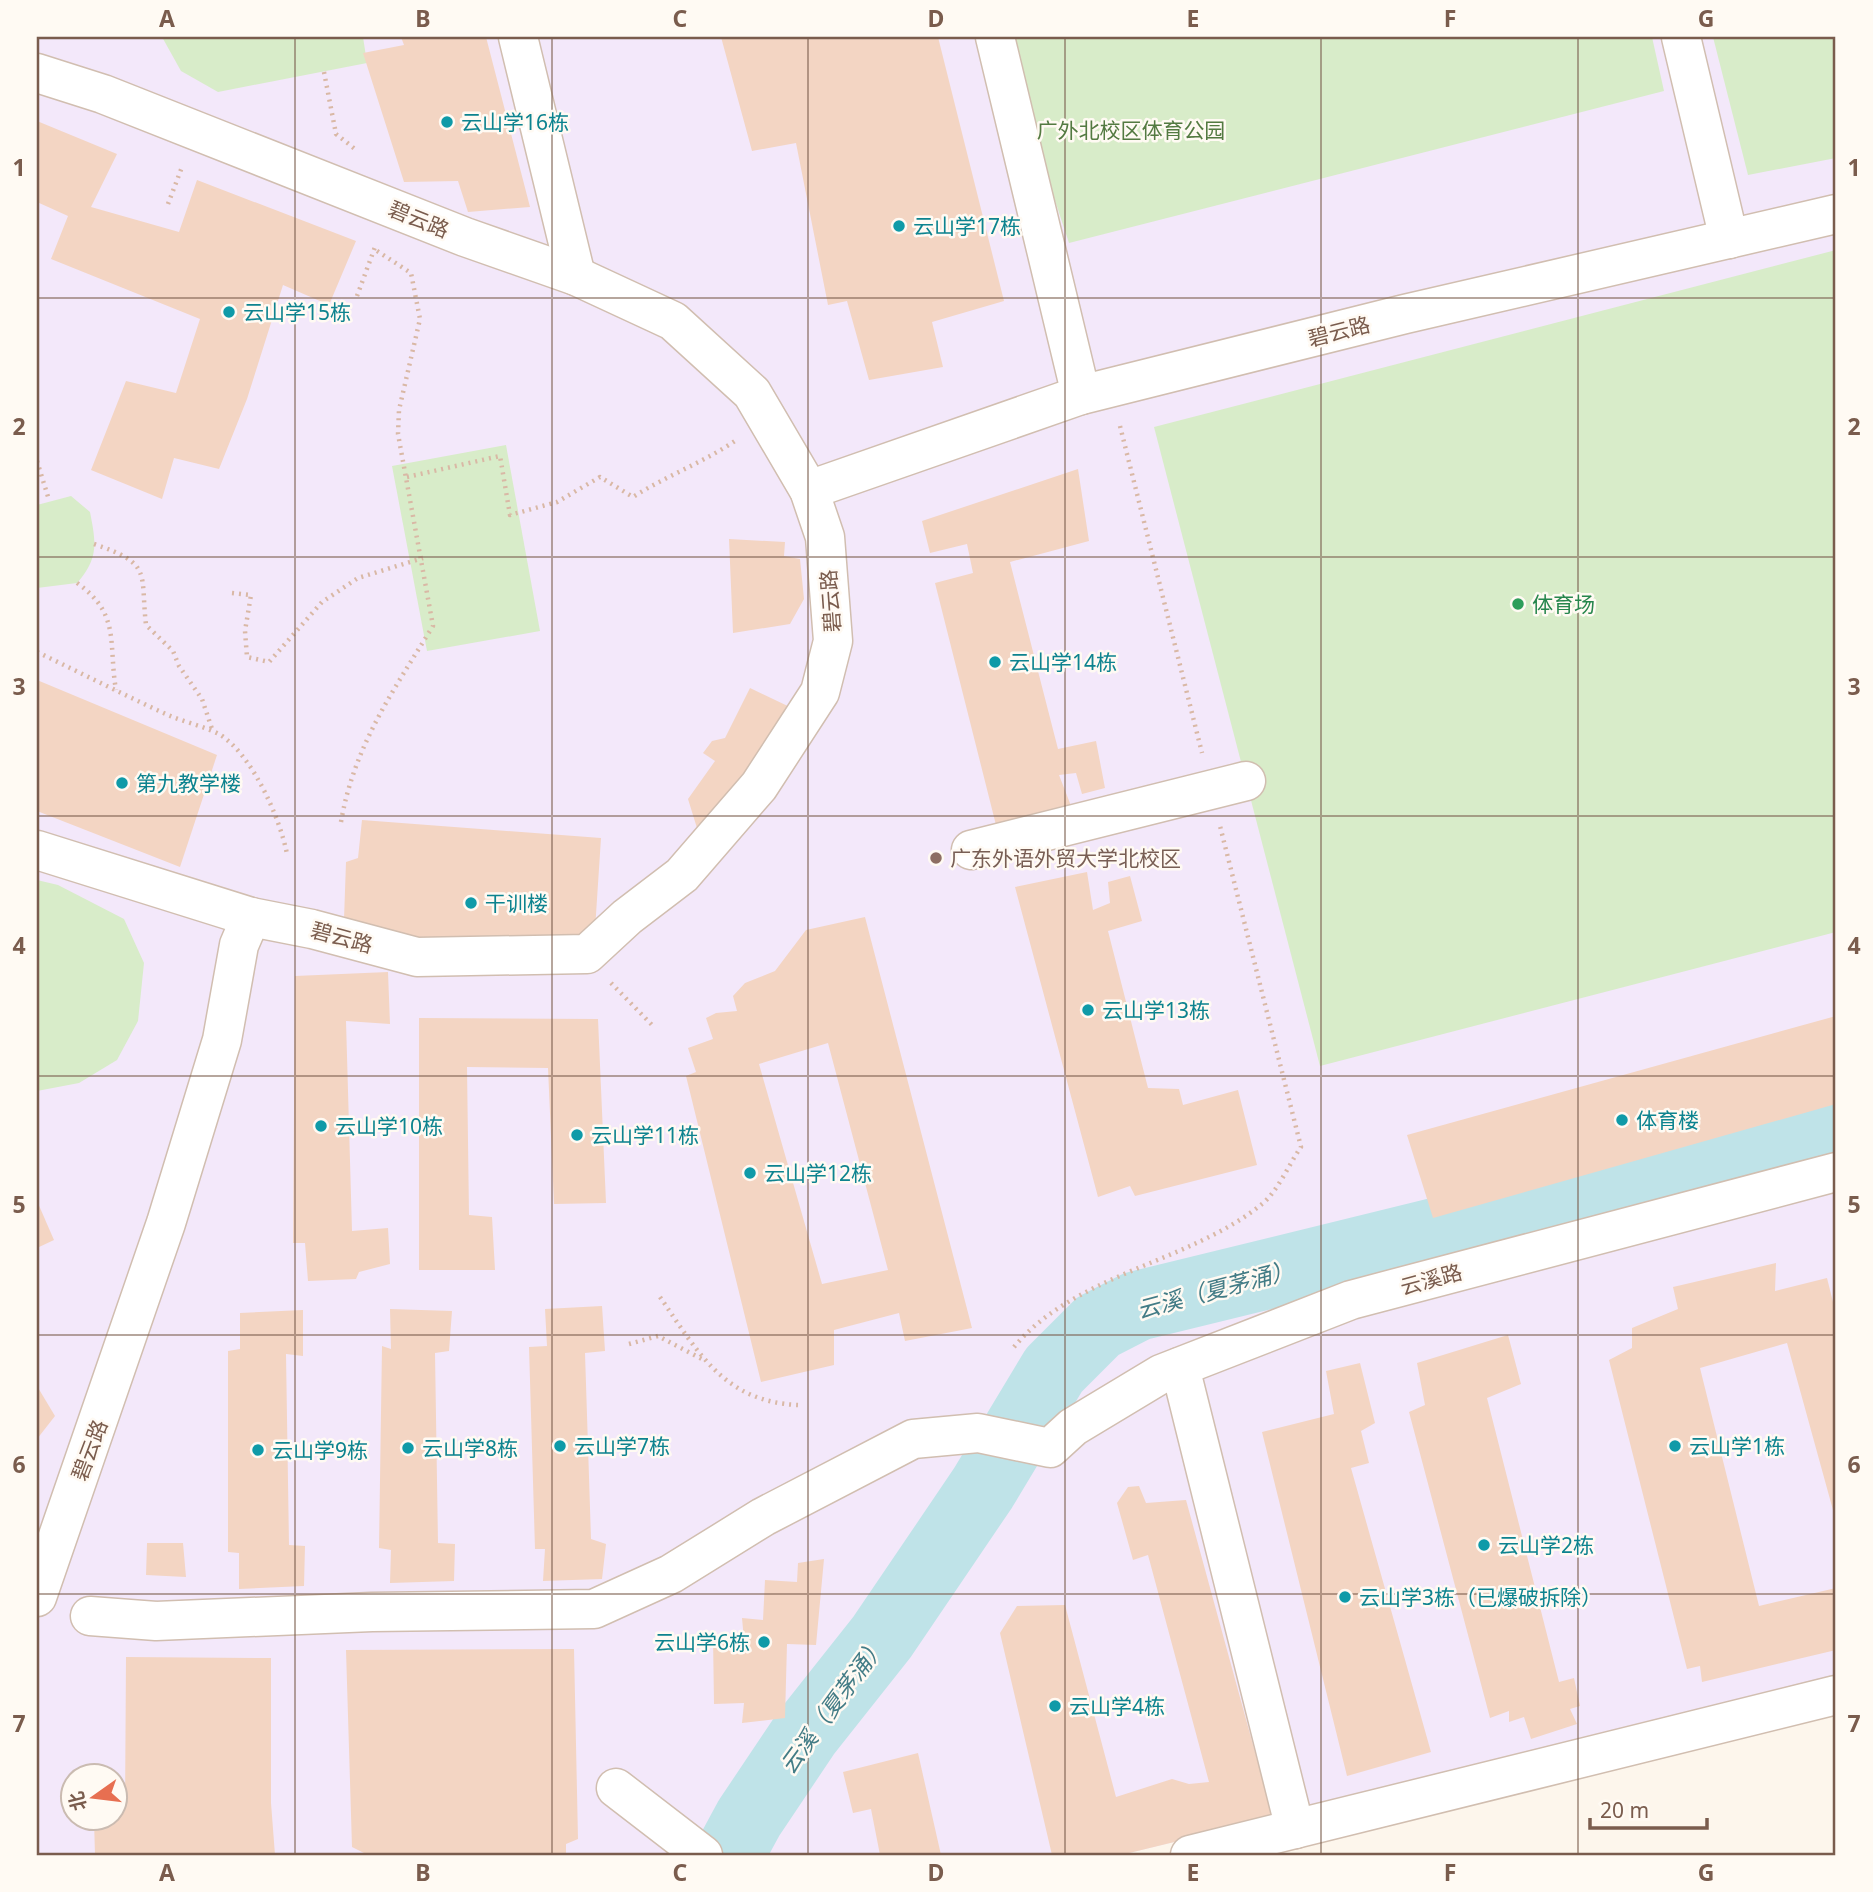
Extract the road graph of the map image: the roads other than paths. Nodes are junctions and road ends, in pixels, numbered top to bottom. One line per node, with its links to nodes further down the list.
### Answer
1 (518, 37): 7 (lane)
2 (995, 37): 8 (lane)
3 (1681, 37): 6 (lane)
4 (37, 73): 7 (lane, 碧云路)
5 (1836, 214): 6 (lane, 碧云路)
6 (1729, 239): 8 (lane, 碧云路)
7 (576, 276): 9 (lane, 碧云路)
8 (1096, 391): 9 (lane, 碧云路)
9 (809, 490): 13 (lane, 碧云路)
10 (1228, 785): 12 (lane)
11 (37, 850): 13 (lane)
12 (971, 850)
13 (251, 917): 16 (lane, 碧云路)
14 (1836, 1172): 15 (lane, 云溪路)
15 (1180, 1367): 17 (lane, 云溪路); 20 (lane)
16 (37, 1598)
17 (90, 1616)
18 (1836, 1695): 20 (lane)
19 (616, 1788): 21 (lane)
20 (1295, 1829): 22 (lane)
21 (698, 1850)
22 (1190, 1855)

